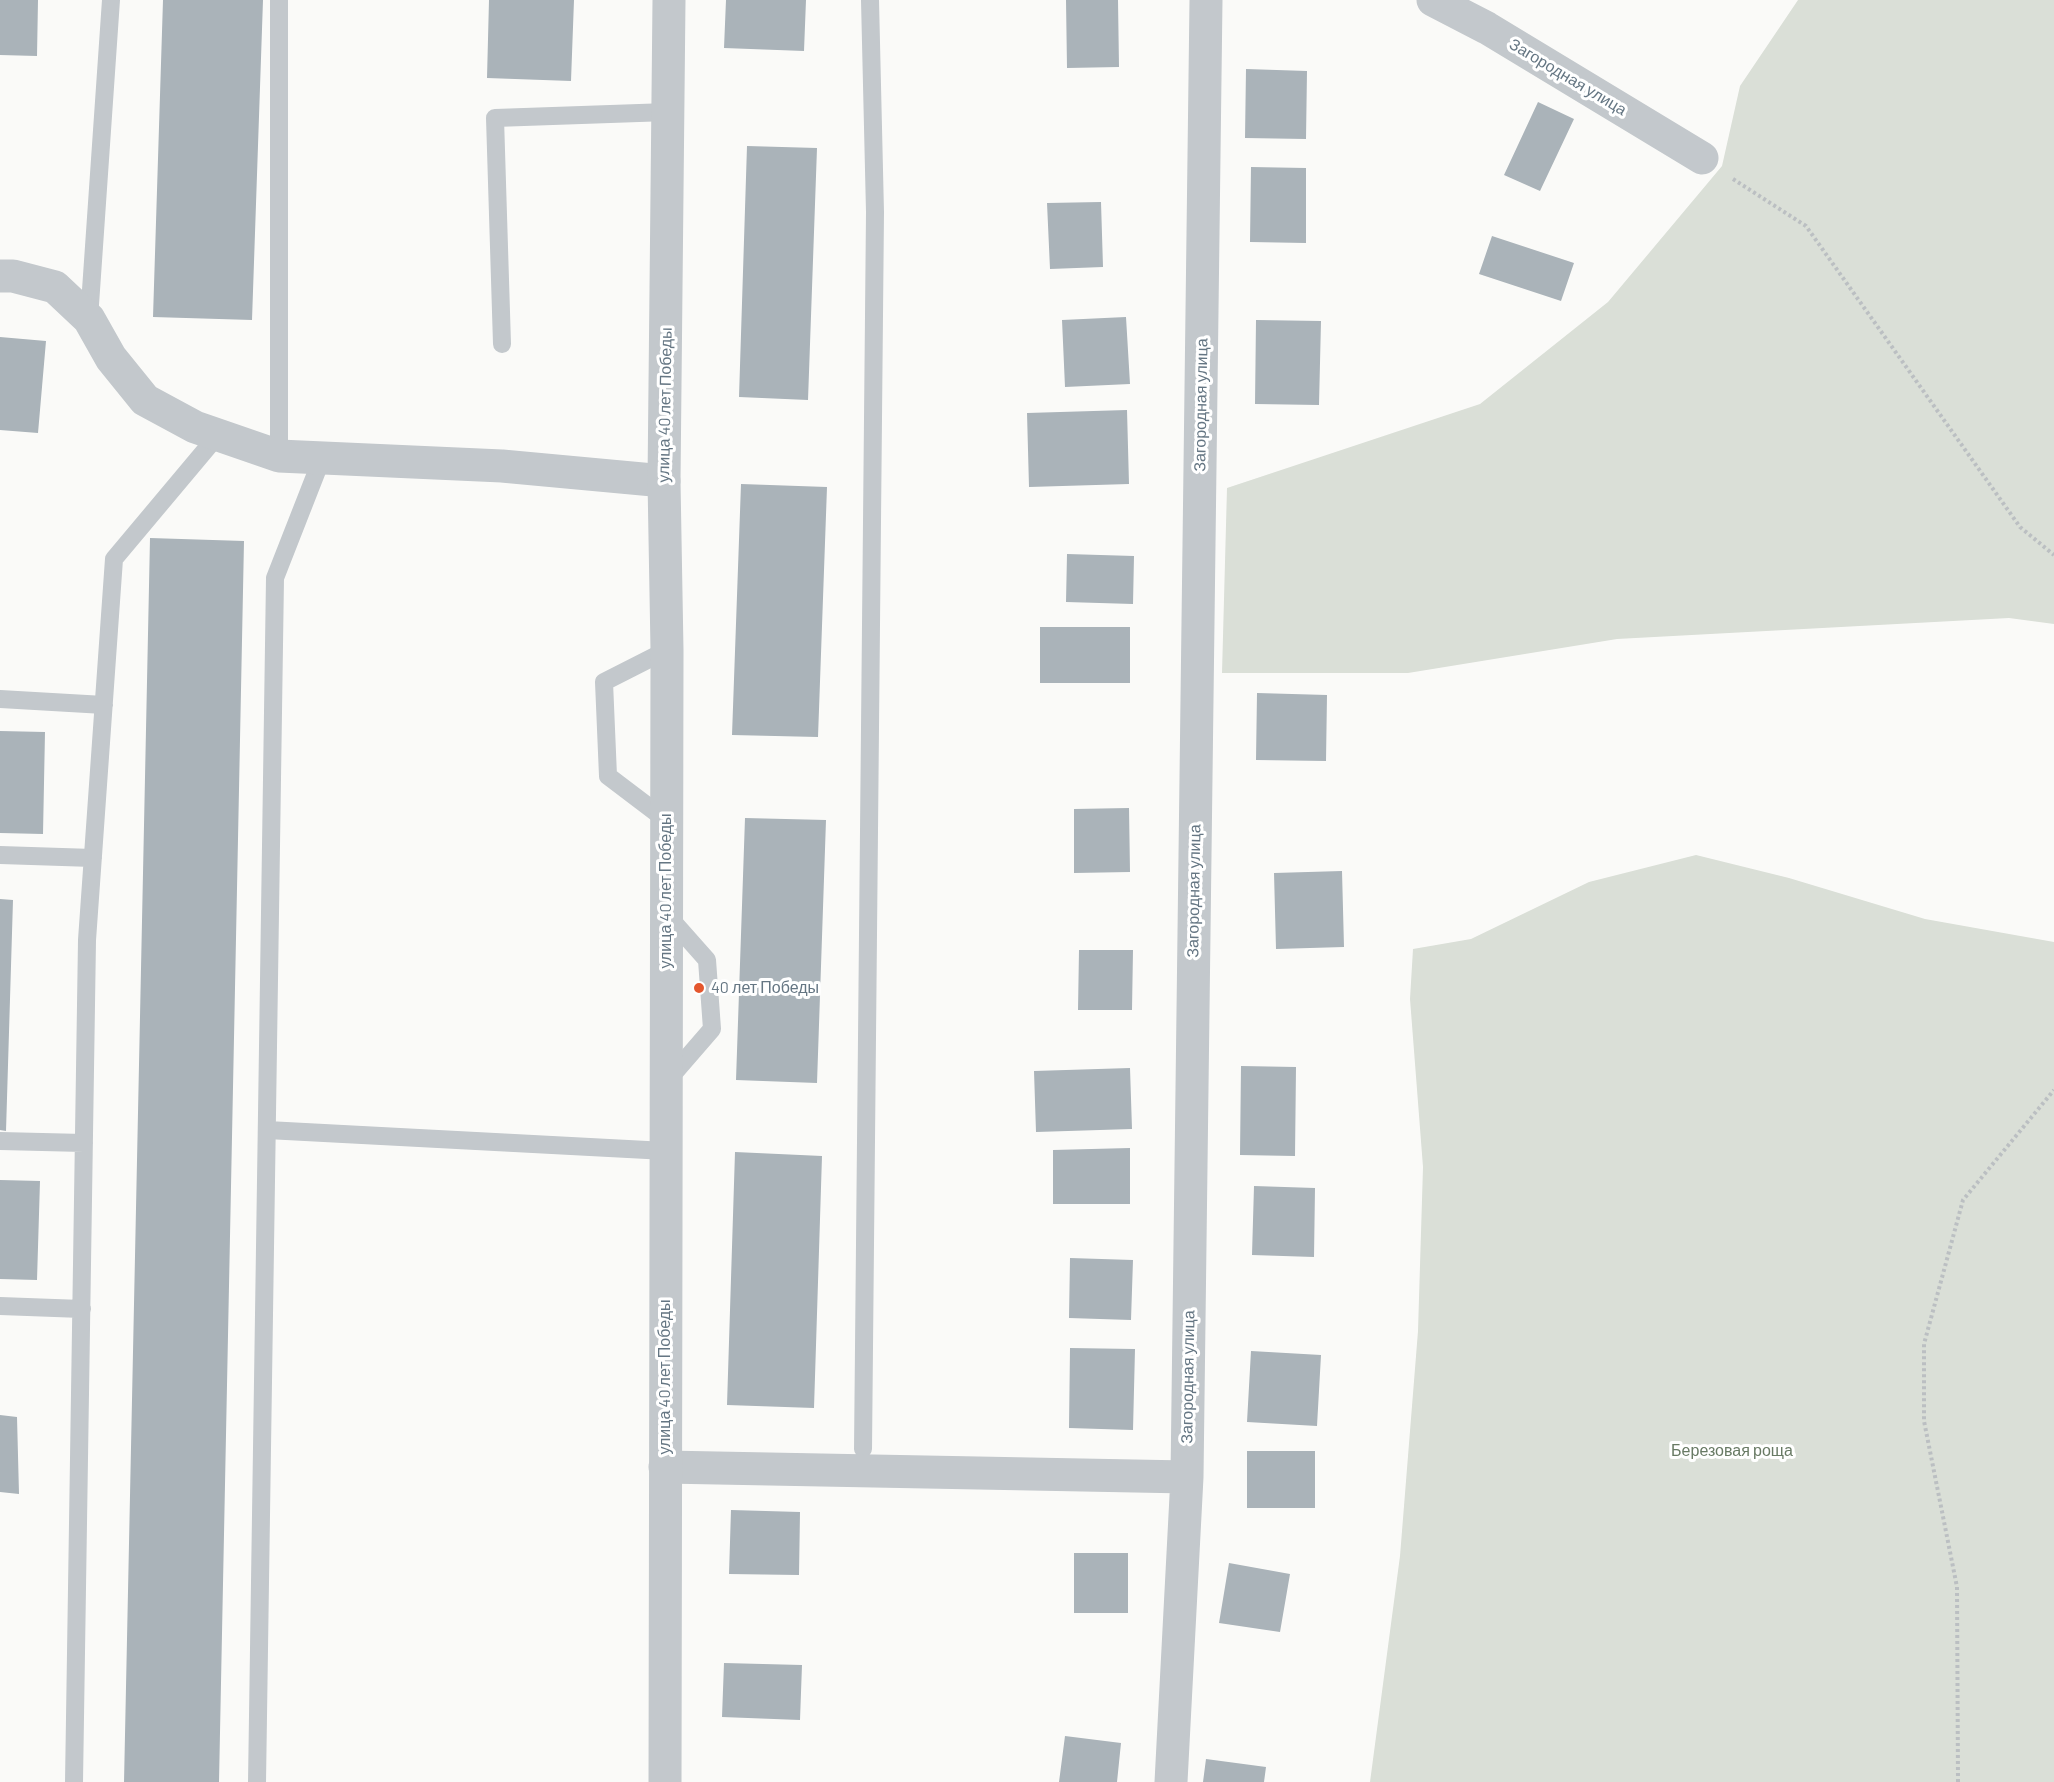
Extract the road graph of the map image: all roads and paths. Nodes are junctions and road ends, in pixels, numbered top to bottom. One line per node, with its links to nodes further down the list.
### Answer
1 (111, 0): 10 (lane)
2 (279, 0): 13 (lane)
3 (669, 0): 7 (street, улица 40 лет Победы)
4 (870, 0): 32 (lane)
5 (1206, 0): 34 (street, Загородная улица)
6 (1433, 0): 8 (street, Загородная улица)
7 (668, 112): 11 (lane); 15 (street, улица 40 лет Победы)
8 (1702, 159): 16 (path)
9 (0, 276): 10 (street)
10 (89, 319): 12 (street)
11 (502, 345)
12 (218, 435): 13 (street); 19 (lane)
13 (279, 456): 14 (street)
14 (322, 458): 15 (street); 26 (lane)
15 (664, 481): 17 (street, улица 40 лет Победы)
16 (2054, 555)
17 (667, 650): 20 (street, улица 40 лет Победы); 20 (lane)
18 (0, 699): 19 (lane)
19 (104, 705): 22 (lane)
20 (666, 820): 23 (street, улица 40 лет Победы)
21 (0, 855): 22 (lane)
22 (93, 858): 28 (lane)
23 (666, 915): 24 (street, улица 40 лет Победы); 24 (lane)
24 (666, 1081): 29 (street, улица 40 лет Победы)
25 (2054, 1090): 39 (path)
26 (267, 1130): 29 (lane); 36 (lane)
27 (0, 1141): 28 (lane)
28 (84, 1143): 31 (lane)
29 (666, 1151): 33 (street, улица 40 лет Победы)
30 (0, 1306): 31 (lane)
31 (82, 1309): 35 (lane)
32 (863, 1449)
33 (665, 1467): 34 (street); 37 (street, улица 40 лет Победы)
34 (1187, 1477): 38 (street, Загородная улица)
35 (74, 1782)
36 (257, 1782)
37 (665, 1782)
38 (1171, 1782)
39 (1958, 1782)

